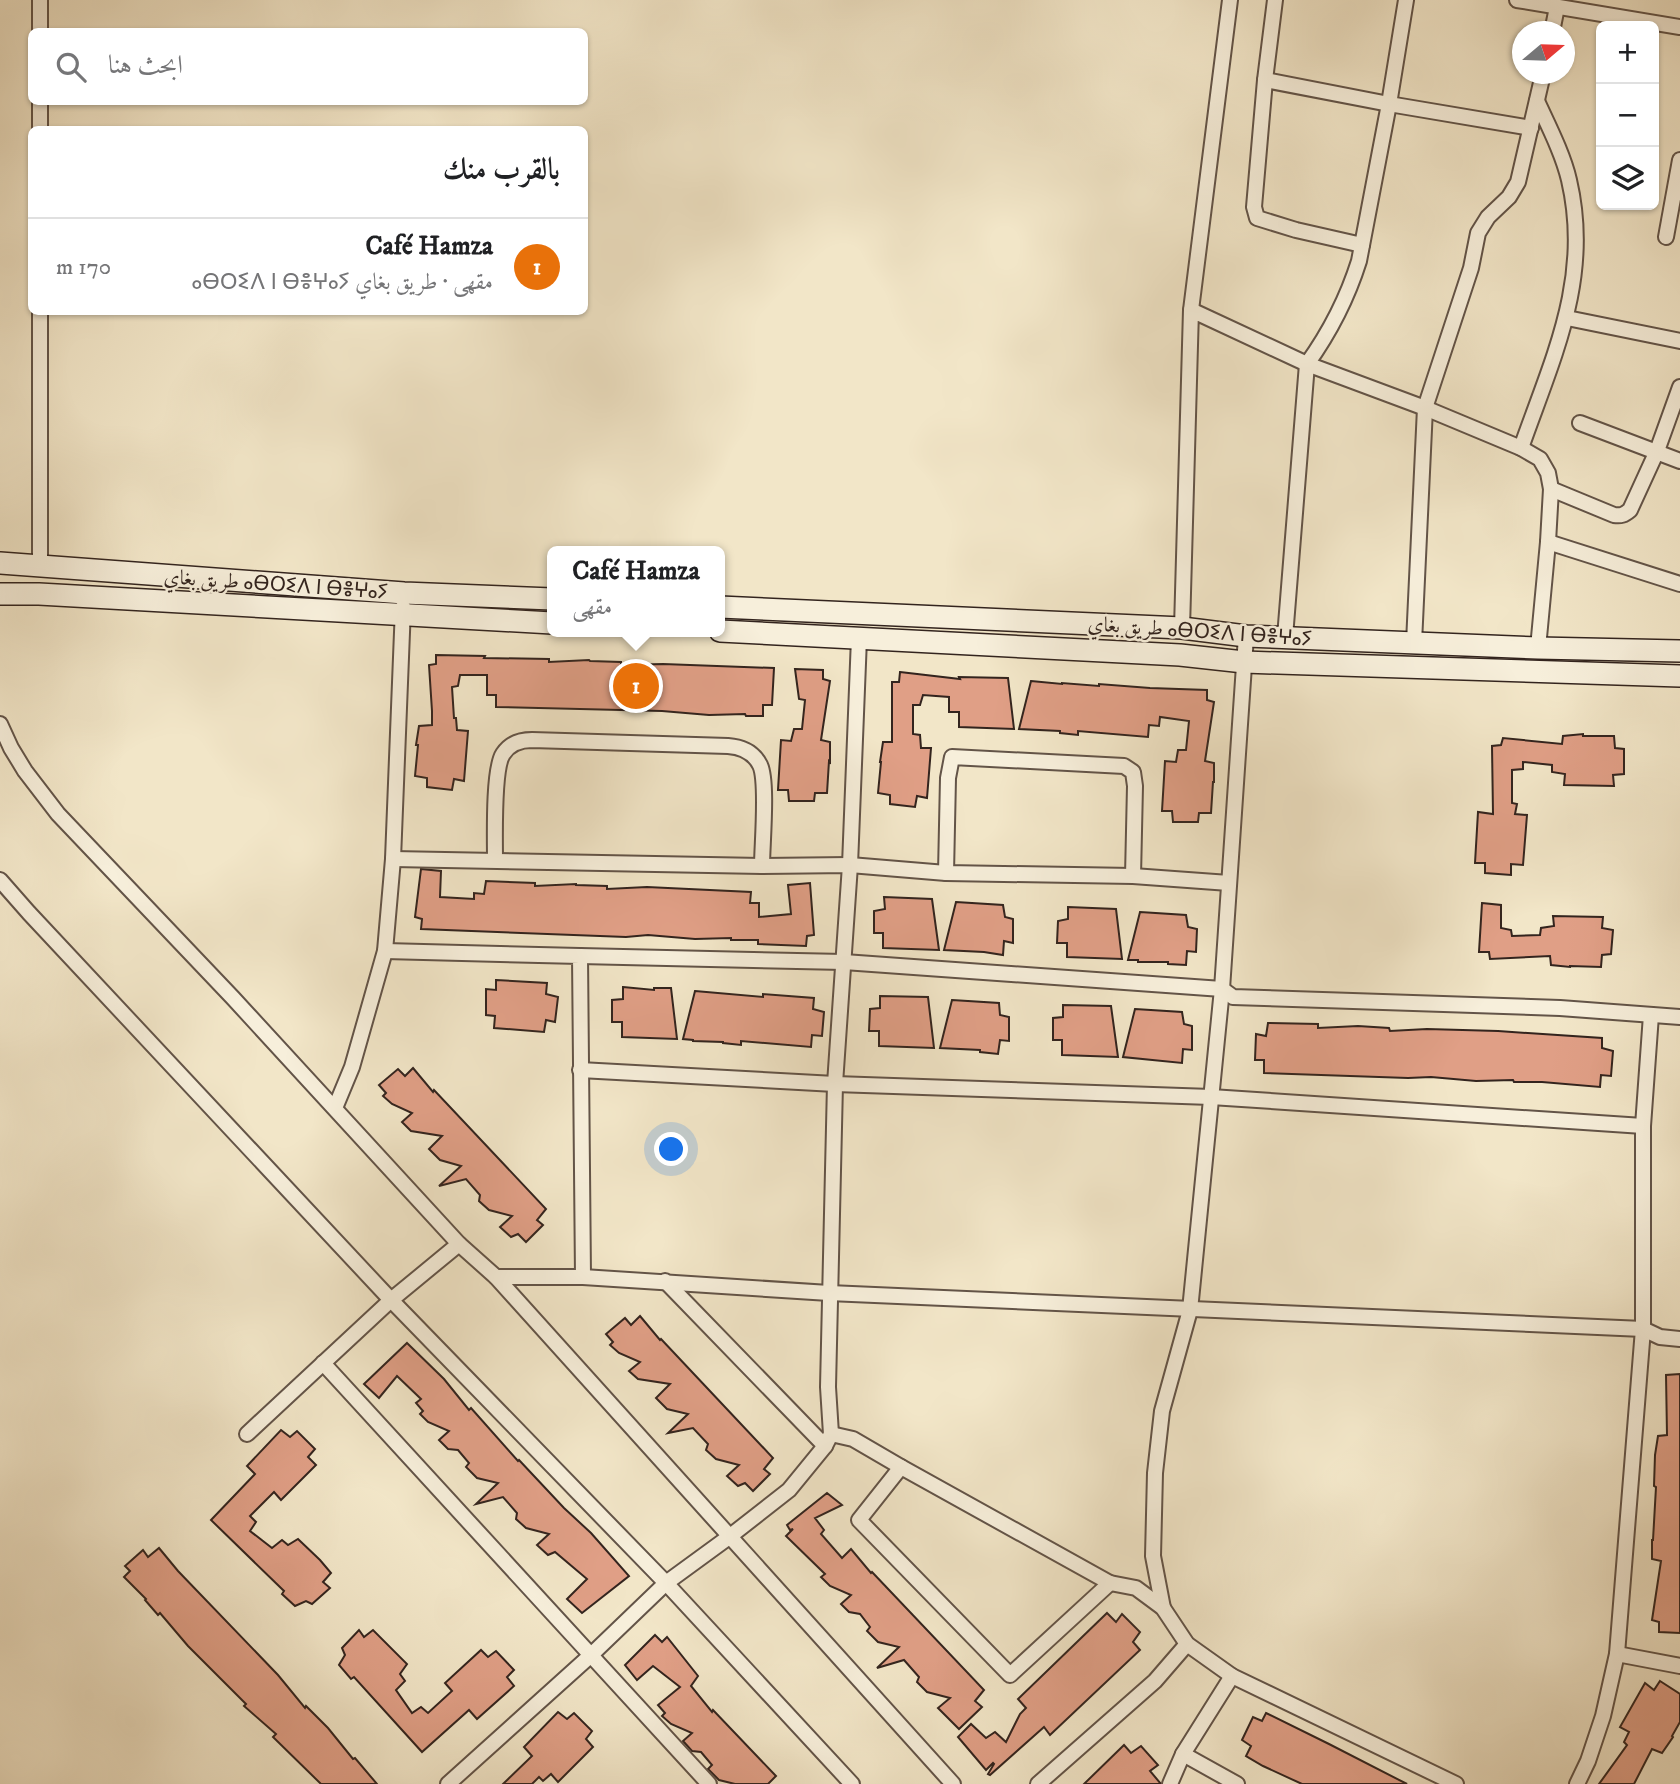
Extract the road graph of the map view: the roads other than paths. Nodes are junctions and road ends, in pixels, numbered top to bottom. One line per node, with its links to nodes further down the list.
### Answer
1 (40, 0): 9 (street)
2 (1230, 0): 20 (street)
3 (1275, 0): 10 (street)
4 (1406, 0): 13 (street)
5 (1517, 0): 6 (street)
6 (1557, 8): 7 (street); 8 (street)
7 (1554, 21)
8 (1680, 27)
9 (40, 28)
10 (1265, 80): 13 (street); 19 (street)
11 (1541, 84): 12 (street)
12 (1537, 101): 16 (street); 22 (street)
13 (1390, 104): 16 (street); 19 (street)
14 (40, 105): 15 (street)
15 (40, 126)
16 (1531, 128): 26 (street)
17 (1680, 160): 18 (street)
18 (1666, 237)
19 (1362, 244): 24 (street)
20 (1191, 310): 24 (street); 42 (street)
21 (40, 315): 34 (street)
22 (1567, 318): 23 (street); 28 (street)
23 (1680, 341)
24 (1307, 364): 26 (street); 45 (street)
25 (1680, 387): 29 (street)
26 (1425, 408): 28 (street); 47 (street)
27 (1580, 423): 29 (street)
28 (1521, 448): 31 (street)
29 (1657, 451): 30 (street); 31 (street)
30 (1680, 461)
31 (1551, 489): 32 (street)
32 (1548, 542): 35 (street); 48 (street)
33 (0, 562): 34 (main road, طريق بغاي ⴰⴱⵔⵉⴷ ⵏ ⴱⴻⵖⴰⵢ)
34 (40, 567): 36 (main road, طريق بغاي ⴰⴱⵔⵉⴷ ⵏ ⴱⴻⵖⴰⵢ)
35 (1680, 584)
36 (404, 593): 38 (main road, طريق بغاي ⴰⴱⵔⵉⴷ ⵏ ⴱⴻⵖⴰⵢ); 40 (street)
37 (0, 594): 40 (main road, طريق بغاي ⴰⴱⵔⵉⴷ ⵏ ⴱⴻⵖⴰⵢ)
38 (547, 599)
39 (725, 607): 42 (main road, طريق بغاي ⴰⴱⵔⵉⴷ ⵏ ⴱⴻⵖⴰⵢ)
40 (402, 615): 41 (main road, طريق بغاي ⴰⴱⵔⵉⴷ ⵏ ⴱⴻⵖⴰⵢ); 53 (street)
41 (547, 622)
42 (1182, 628): 44 (main road, طريق بغاي ⴰⴱⵔⵉⴷ ⵏ ⴱⴻⵖⴰⵢ)
43 (725, 631): 46 (main road, طريق بغاي ⴰⴱⵔⵉⴷ ⵏ ⴱⴻⵖⴰⵢ)
44 (1246, 636): 45 (main road, طريق بغاي ⴰⴱⵔⵉⴷ ⵏ ⴱⴻⵖⴰⵢ); 50 (street)
45 (1285, 637): 47 (main road, طريق بغاي ⴰⴱⵔⵉⴷ ⵏ ⴱⴻⵖⴰⵢ)
46 (859, 638): 50 (main road, طريق بغاي ⴰⴱⵔⵉⴷ ⵏ ⴱⴻⵖⴰⵢ); 56 (street)
47 (1415, 643): 48 (main road, طريق بغاي ⴰⴱⵔⵉⴷ ⵏ ⴱⴻⵖⴰⵢ)
48 (1538, 648): 49 (main road, طريق بغاي ⴰⴱⵔⵉⴷ ⵏ ⴱⴻⵖⴰⵢ)
49 (1680, 652)
50 (1244, 662): 51 (main road, طريق بغاي ⴰⴱⵔⵉⴷ ⵏ ⴱⴻⵖⴰⵢ); 60 (street)
51 (1680, 676)
52 (0, 724): 70 (street)
53 (393, 859): 54 (street); 61 (street)
54 (495, 860): 55 (street); 55 (street)
55 (761, 866): 56 (street)
56 (850, 866): 57 (street); 63 (street)
57 (946, 873): 58 (street); 58 (street)
58 (1133, 876): 60 (street)
59 (0, 880): 77 (street)
60 (1229, 883): 64 (street)
61 (384, 951): 62 (street); 70 (street)
62 (580, 956): 63 (street); 67 (street)
63 (844, 962): 64 (street); 68 (street)
64 (1222, 989): 65 (street); 69 (street)
65 (1651, 1016): 66 (street); 71 (street)
66 (1680, 1017)
67 (580, 1070): 68 (street); 74 (street)
68 (835, 1084): 69 (street); 76 (street)
69 (1211, 1097): 71 (street); 78 (street)
70 (335, 1108): 72 (street)
71 (1643, 1126): 79 (street)
72 (459, 1244): 73 (street); 77 (street)
73 (496, 1277): 74 (street); 85 (street)
74 (583, 1277): 75 (street)
75 (665, 1281): 76 (street); 83 (street)
76 (829, 1293): 78 (street); 83 (street)
77 (391, 1300): 81 (street); 86 (street)
78 (1190, 1310): 79 (street); 88 (street)
79 (1643, 1329): 80 (street); 90 (street)
80 (1680, 1339)
81 (323, 1363): 82 (street); 91 (street)
82 (247, 1434)
83 (828, 1440): 84 (street); 85 (street)
84 (901, 1467): 87 (street); 87 (street)
85 (729, 1537): 86 (street); 98 (street)
86 (666, 1583): 91 (street); 97 (street)
87 (1110, 1583): 88 (street)
88 (1163, 1608): 89 (street)
89 (1187, 1644): 93 (street); 99 (street)
90 (1617, 1654): 92 (street); 103 (street)
91 (590, 1656): 95 (street); 96 (street)
92 (1680, 1667)
93 (1232, 1676): 94 (street); 102 (street)
94 (1183, 1754): 100 (street); 101 (street)
95 (448, 1784)
96 (709, 1784)
97 (852, 1784)
98 (953, 1784)
99 (1038, 1784)
100 (1170, 1784)
101 (1237, 1784)
102 (1456, 1784)
103 (1577, 1784)

